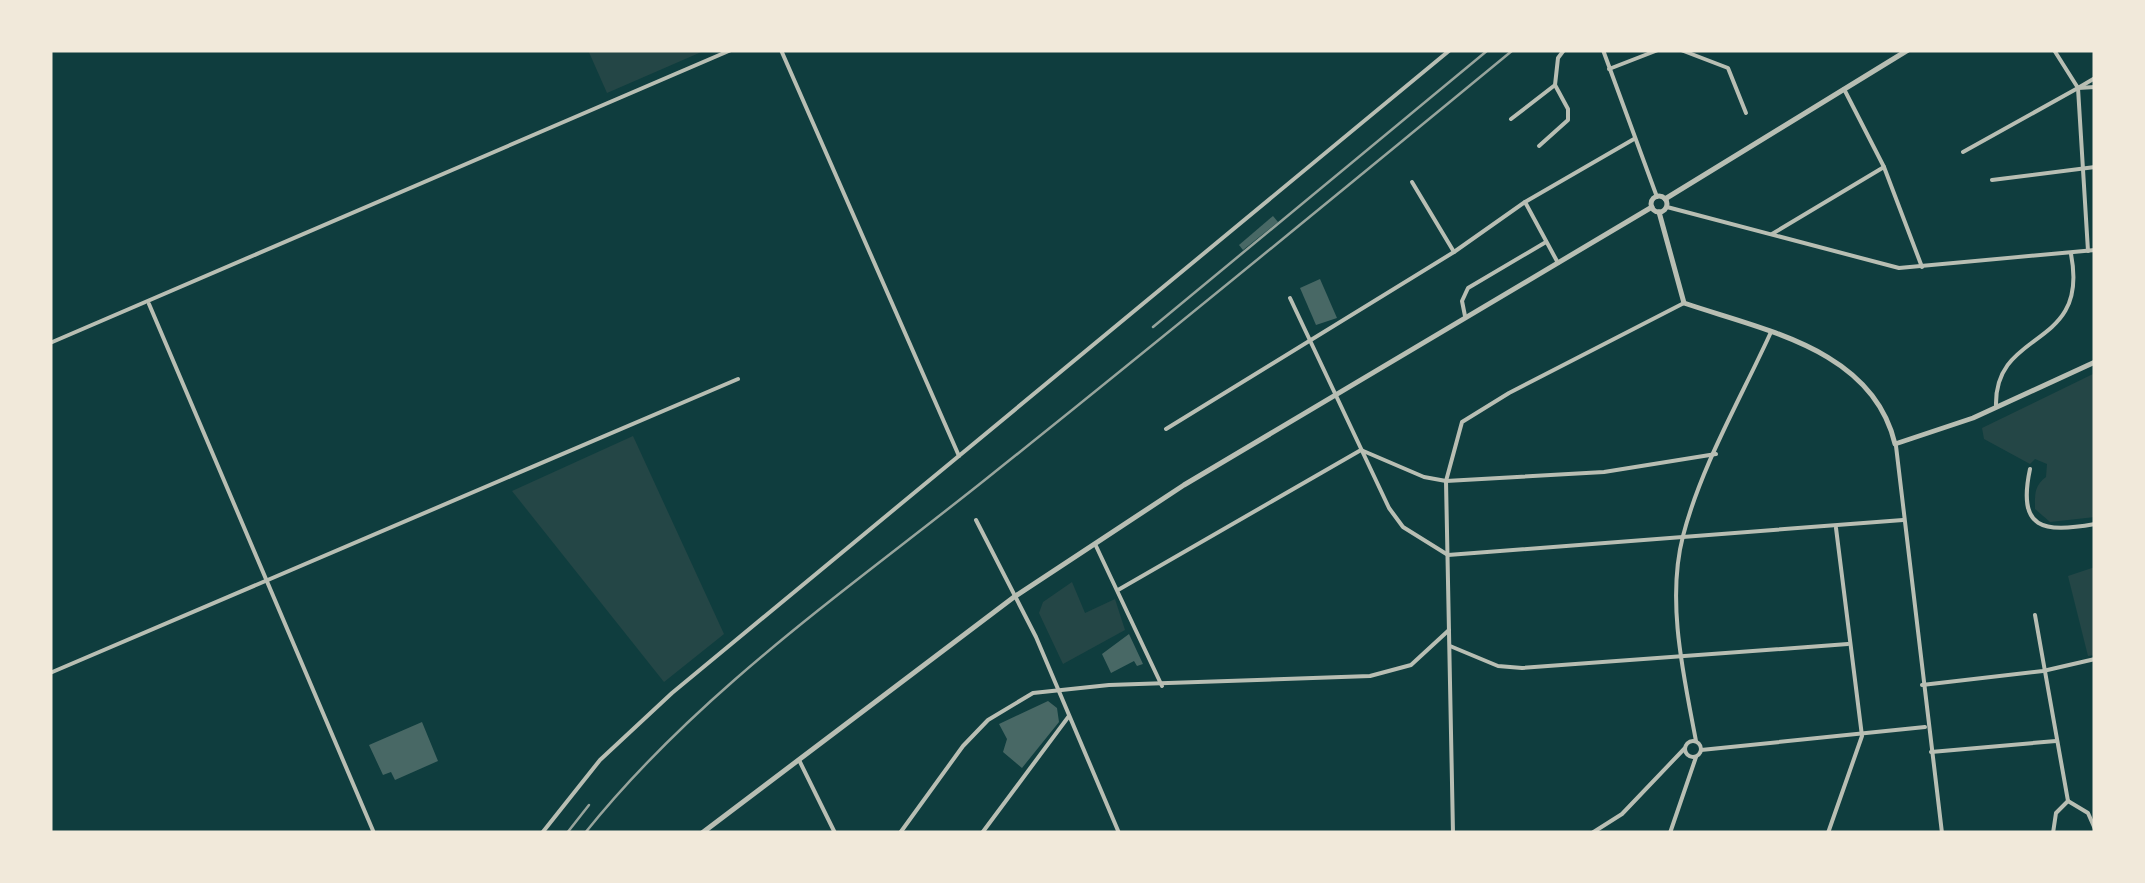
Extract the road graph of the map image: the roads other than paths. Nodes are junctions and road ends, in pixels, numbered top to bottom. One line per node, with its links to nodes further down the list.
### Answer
1 (731, 50): 40 (street)
2 (781, 50): 54 (street)
3 (1450, 50): 54 (street)
4 (1564, 50): 12 (street)
5 (1602, 50): 10 (street)
6 (1658, 50): 10 (street)
7 (1681, 50): 16 (street)
8 (1908, 50): 15 (street)
9 (2054, 50): 14 (street)
10 (1609, 69): 18 (street)
11 (2095, 78): 14 (street)
12 (1555, 86): 17 (street); 19 (street)
13 (2095, 87): 14 (street)
14 (2078, 88): 20 (street); 23 (street)
15 (1844, 89): 21 (street); 27 (street)
16 (1746, 113)
17 (1511, 120)
18 (1634, 139): 26 (street); 28 (street)
19 (1539, 146)
20 (1963, 152)
21 (1884, 167): 32 (street); 38 (street)
22 (2095, 168): 23 (street)
23 (2081, 169): 24 (street); 34 (street)
24 (1992, 180)
25 (1412, 182): 35 (street)
26 (1656, 197): 27 (street); 29 (street)
27 (1665, 198): 30 (street)
28 (1525, 202): 33 (street); 35 (street)
29 (1652, 207): 31 (street); 37 (street)
30 (1667, 207): 31 (street); 32 (street)
31 (1659, 212): 41 (street)
32 (1772, 234): 38 (street)
33 (1546, 242): 37 (street); 42 (street)
34 (2092, 250): 36 (street)
35 (1454, 252): 44 (street)
36 (2071, 254): 38 (street); 49 (street)
37 (1558, 263): 42 (street)
38 (1922, 267)
39 (1290, 298): 44 (street)
40 (148, 303): 45 (street); 64 (street)
41 (1684, 303): 43 (street); 56 (street)
42 (1465, 318): 48 (street)
43 (1771, 332): 51 (street); 53 (street)
44 (1311, 341): 48 (street); 50 (street)
45 (50, 344)
46 (2095, 362): 49 (street)
47 (738, 378): 64 (street)
48 (1335, 397): 52 (street); 62 (street)
49 (1996, 409): 51 (street)
50 (1166, 430)
51 (1896, 444): 58 (street)
52 (1361, 450): 56 (street); 63 (street); 65 (street)
53 (1716, 454): 56 (street); 61 (street)
54 (959, 456): 91 (street)
55 (2030, 470): 59 (street)
56 (1446, 481): 63 (street)
57 (976, 520): 66 (street)
58 (1903, 520): 60 (street); 75 (street)
59 (2095, 524)
60 (1836, 528): 61 (street); 69 (street)
61 (1682, 537): 63 (street); 71 (street)
62 (1096, 546): 65 (street); 66 (street)
63 (1448, 554): 68 (street)
64 (264, 580): 74 (street); 90 (street)
65 (1118, 590): 76 (street)
66 (1014, 598): 77 (street); 87 (street)
67 (2034, 615): 73 (street)
68 (1448, 630): 70 (street); 76 (street)
69 (1848, 644): 71 (street); 80 (street)
70 (1450, 646): 71 (street); 97 (street)
71 (1681, 657): 82 (street)
72 (2095, 659): 73 (street)
73 (2042, 671): 75 (street); 81 (street)
74 (50, 673)
75 (1922, 685): 79 (street)
76 (1162, 686): 77 (street)
77 (1058, 688): 78 (street); 94 (street)
78 (1068, 716): 95 (street); 96 (street)
79 (1927, 726): 80 (street); 85 (street)
80 (1862, 736): 84 (street); 100 (street)
81 (2056, 741): 85 (street); 88 (street)
82 (1696, 742): 83 (street); 84 (street)
83 (1686, 748): 86 (street); 98 (street)
84 (1701, 750): 86 (street)
85 (1932, 752): 101 (street)
86 (1696, 757): 99 (street)
87 (799, 760): 92 (street); 93 (street)
88 (2068, 801): 89 (street); 102 (street)
89 (2095, 829)
90 (374, 833)
91 (542, 833)
92 (702, 833)
93 (835, 833)
94 (900, 833)
95 (982, 833)
96 (1119, 833)
97 (1453, 833)
98 (1592, 833)
99 (1670, 833)
100 (1828, 833)
101 (1942, 833)
102 (2053, 833)

